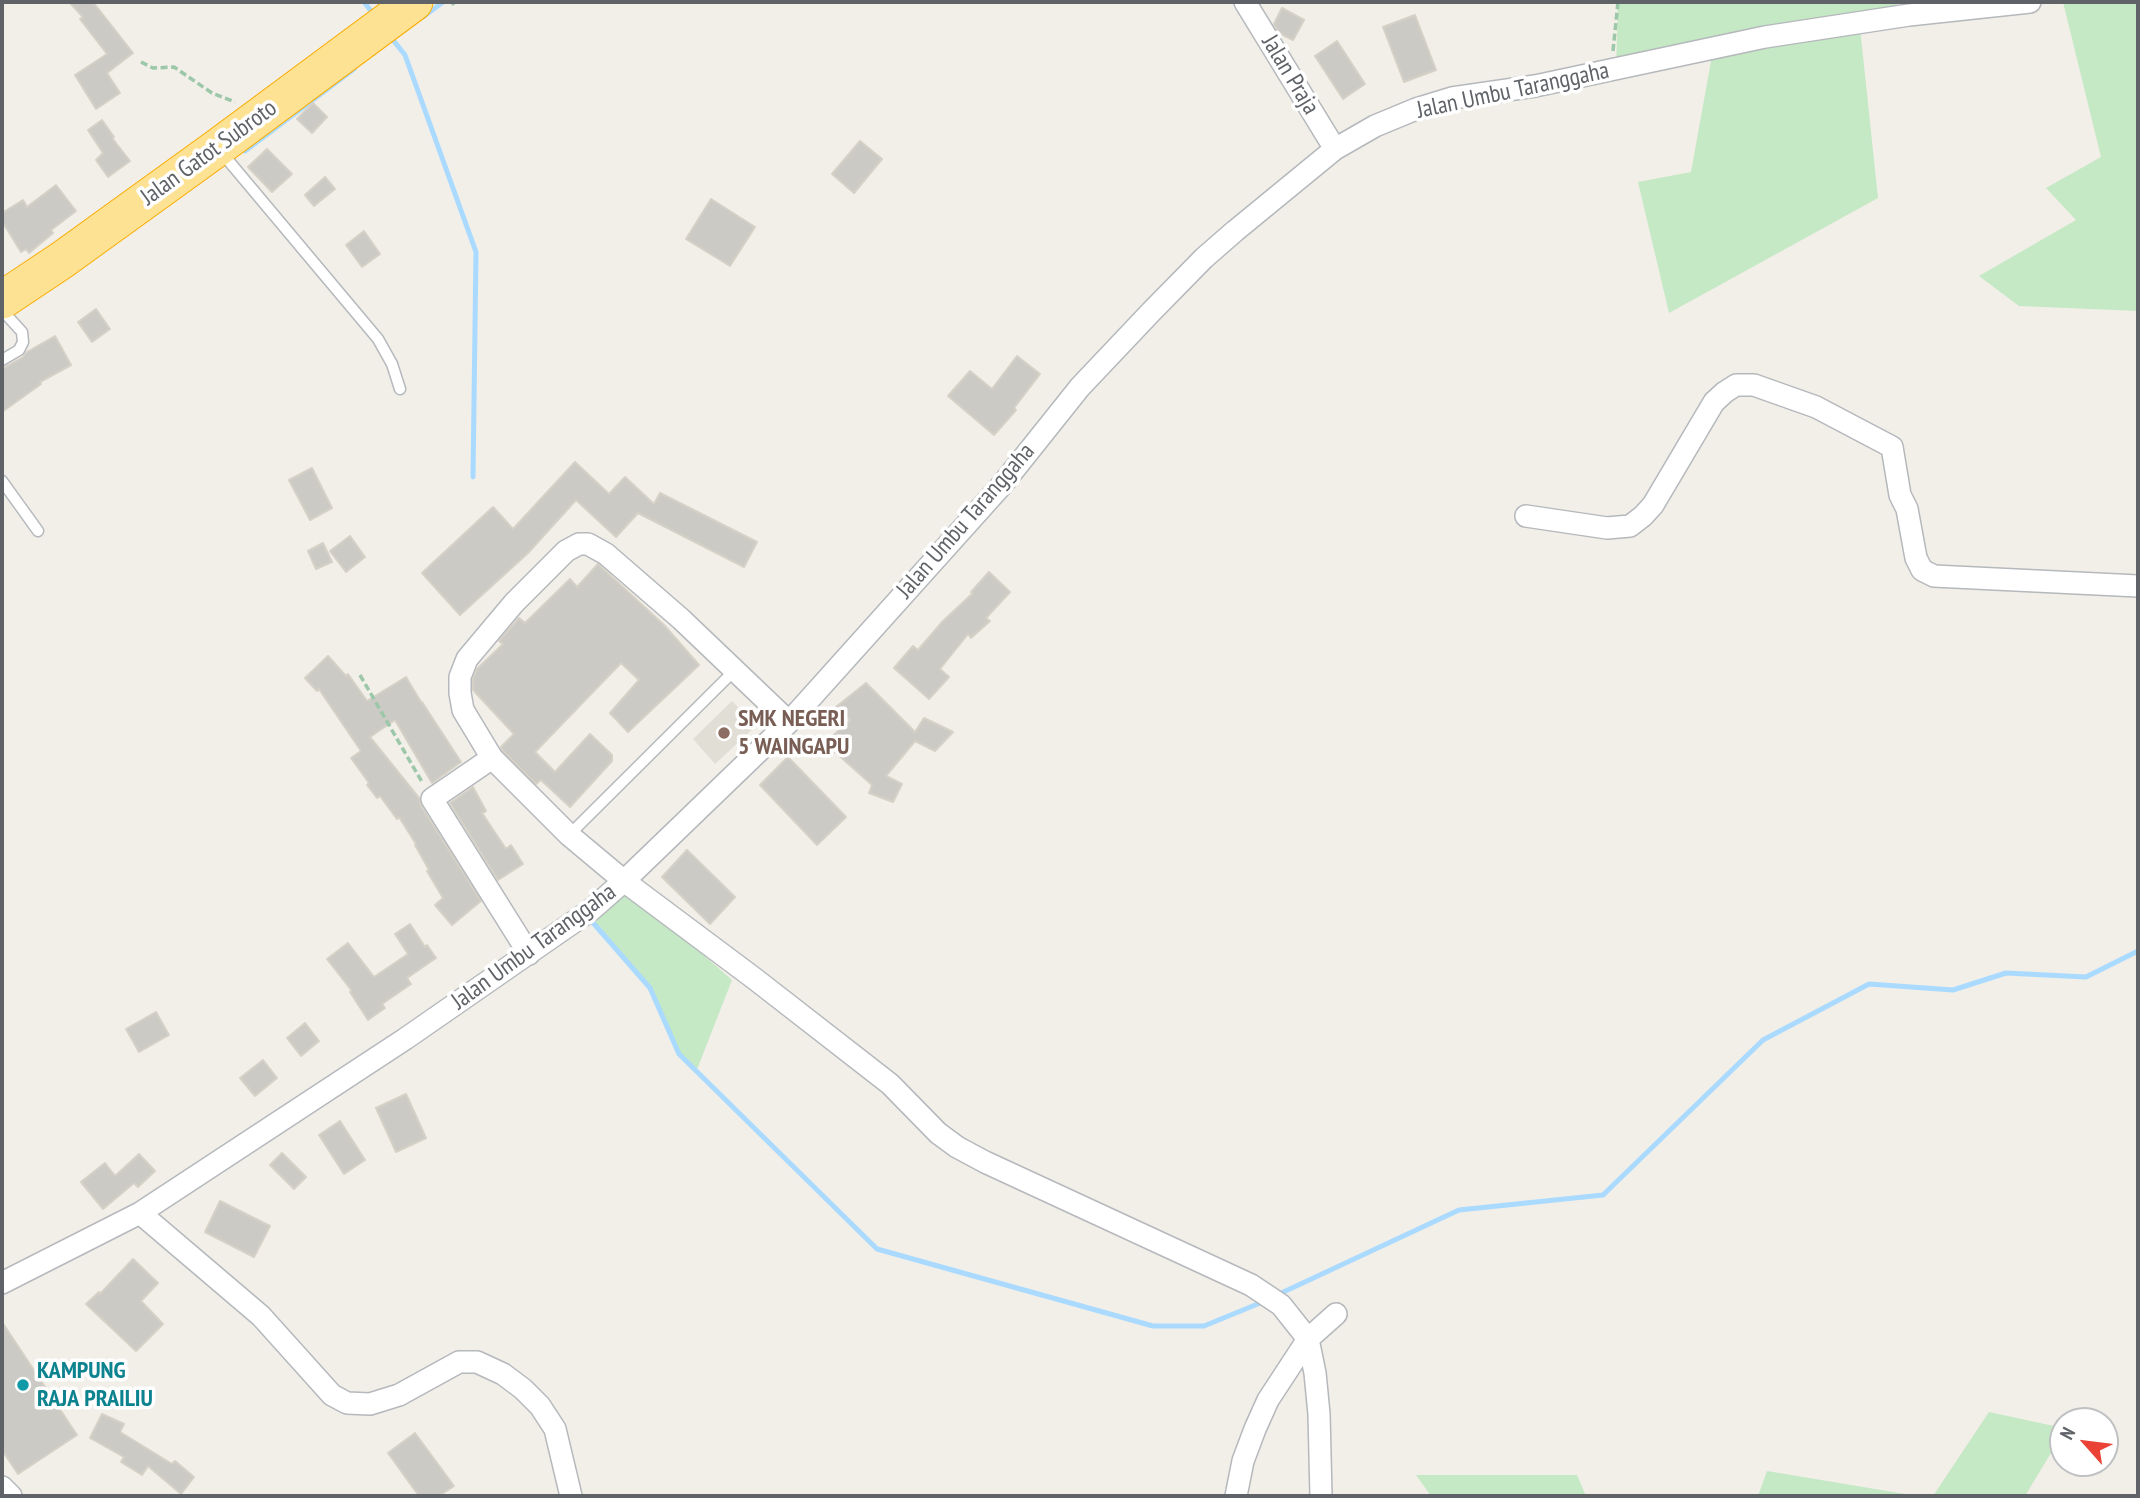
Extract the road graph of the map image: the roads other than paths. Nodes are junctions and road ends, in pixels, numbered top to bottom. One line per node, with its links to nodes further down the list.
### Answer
1 (1245, 2): 5 (street, Jalan Praja)
2 (2030, 2): 5 (street, Jalan Umbu Taranggaha)
3 (393, 18): 4 (highway, Jalan Gatot Subroto)
4 (217, 148): 6 (highway, Jalan Gatot Subroto); 9 (lane)
5 (1335, 149): 15 (street, Jalan Umbu Taranggaha)
6 (2, 300)
7 (2, 310): 8 (lane)
8 (2, 360)
9 (400, 389)
10 (2, 481): 12 (lane)
11 (1526, 516): 13 (street)
12 (38, 531)
13 (2138, 586)
14 (734, 671): 15 (street); 16 (street); 17 (lane)
15 (789, 722): 18 (street, Jalan Umbu Taranggaha)
16 (492, 758): 17 (street); 19 (street)
17 (569, 835): 18 (street)
18 (624, 881): 19 (street, Jalan Umbu Taranggaha); 23 (street)
19 (529, 954): 20 (street, Jalan Umbu Taranggaha)
20 (140, 1213): 21 (street, Jalan Umbu Taranggaha); 26 (street)
21 (2, 1283)
22 (1336, 1314): 23 (street)
23 (1308, 1339): 27 (street); 28 (street)
24 (2, 1487): 25 (street)
25 (11, 1496)
26 (571, 1496)
27 (1236, 1496)
28 (1321, 1496)

